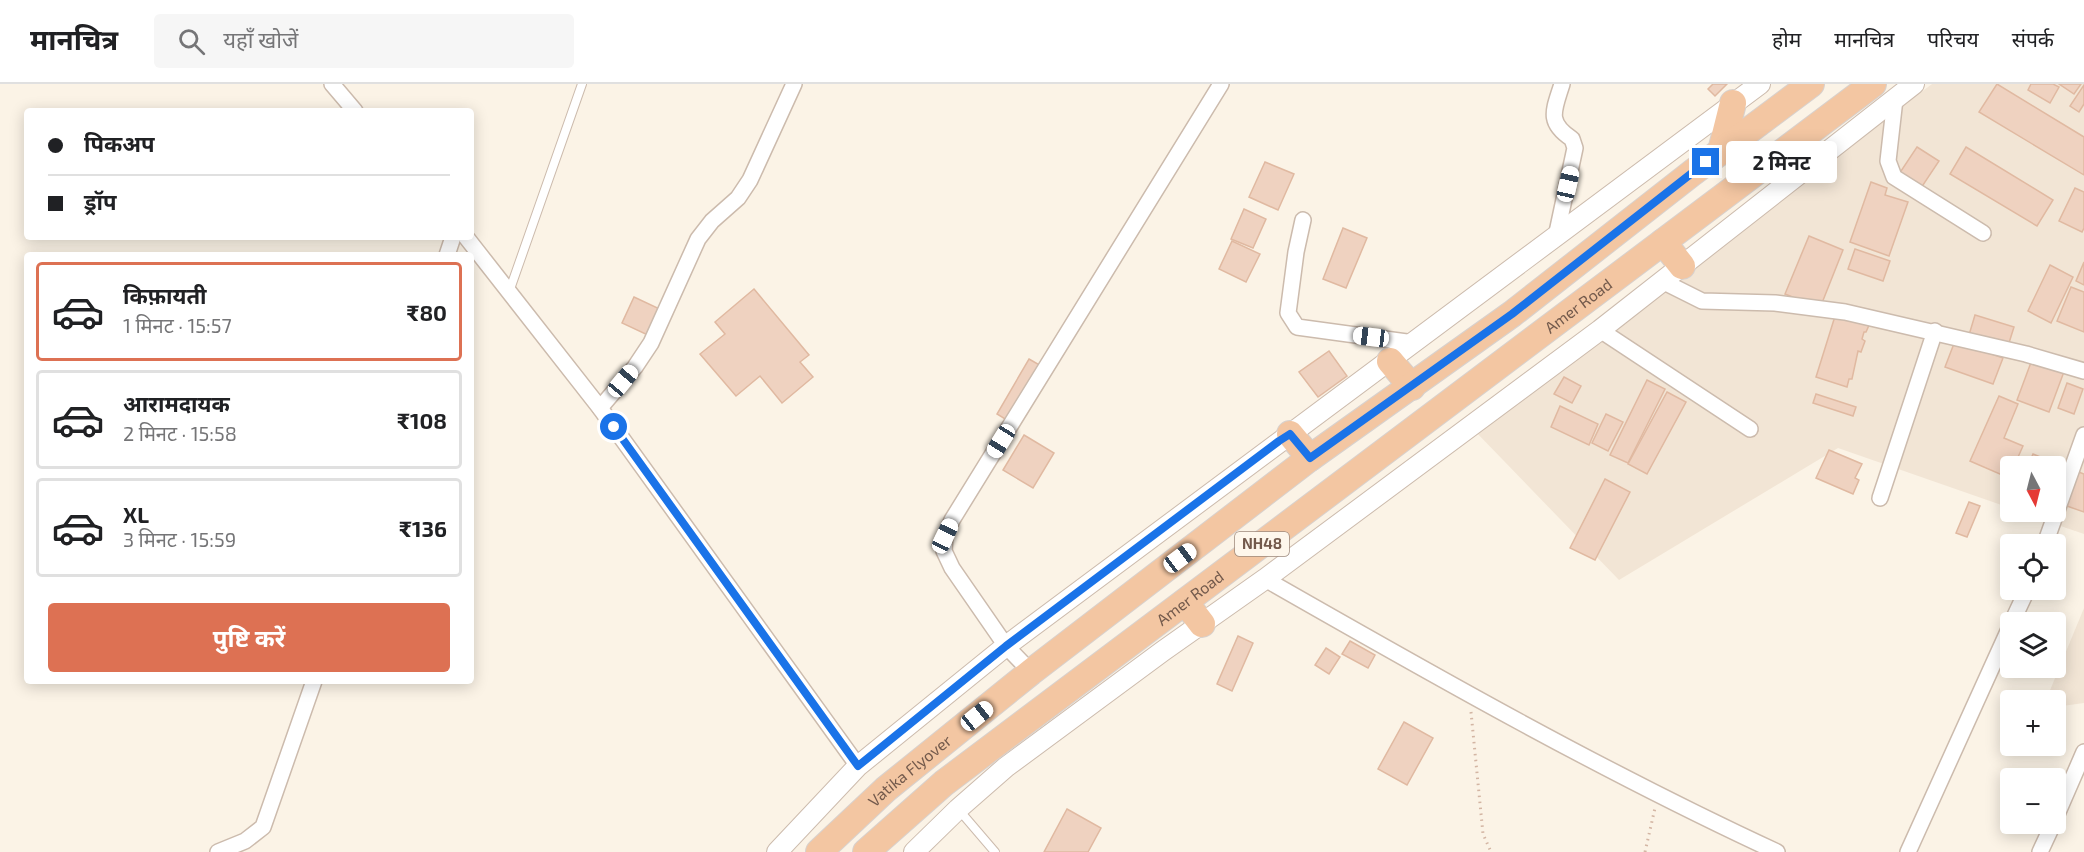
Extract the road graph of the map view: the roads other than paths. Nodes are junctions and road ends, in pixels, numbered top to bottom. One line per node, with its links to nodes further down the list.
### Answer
1 (332, 84): 12 (street)
2 (582, 84): 21 (lane)
3 (794, 84): 28 (street)
4 (1221, 84): 38 (street)
5 (1562, 84): 16 (street)
6 (1760, 84): 11 (street)
7 (1811, 84): 13 (highway, NH48)
8 (1873, 84): 18 (highway, NH48)
9 (1914, 84): 10 (street)
10 (1895, 99): 15 (street); 19 (street)
11 (1733, 103): 13 (highway); 16 (street)
12 (352, 108)
13 (1721, 151): 27 (highway, NH48)
14 (1304, 220): 24 (street)
15 (1983, 233)
16 (1556, 237): 24 (street)
17 (468, 240): 21 (street)
18 (1663, 242): 19 (highway); 36 (highway, Amer Road / NH48)
19 (1682, 266): 20 (street)
20 (1662, 281): 22 (street); 23 (street)
21 (509, 292): 28 (street)
22 (1600, 330): 29 (street); 35 (street)
23 (1935, 331): 26 (street); 33 (street)
24 (1414, 343): 25 (street)
25 (1390, 361): 27 (highway); 30 (street)
26 (2084, 371)
27 (1412, 387): 32 (highway, NH48)
28 (600, 408): 43 (street)
29 (1750, 429)
30 (1290, 434): 32 (highway); 38 (street)
31 (2084, 435): 34 (street)
32 (1310, 458): 40 (highway, NH48)
33 (1880, 498)
34 (2049, 534)
35 (1265, 579): 37 (street); 53 (street)
36 (1185, 602): 37 (highway); 50 (highway, Amer Road / NH48)
37 (1202, 624): 45 (street)
38 (1006, 646): 40 (street); 43 (street)
39 (2000, 649): 54 (street)
40 (1031, 672): 49 (highway, Vatika Flyover / NH48)
41 (313, 684): 47 (street)
42 (2084, 752): 44 (street)
43 (858, 766): 48 (street)
44 (2066, 794)
45 (958, 809): 51 (street); 52 (lane)
46 (2048, 834): 55 (street)
47 (218, 852)
48 (777, 852)
49 (819, 852)
50 (866, 852)
51 (914, 852)
52 (995, 852)
53 (1777, 852)
54 (1908, 852)
55 (2040, 852)

